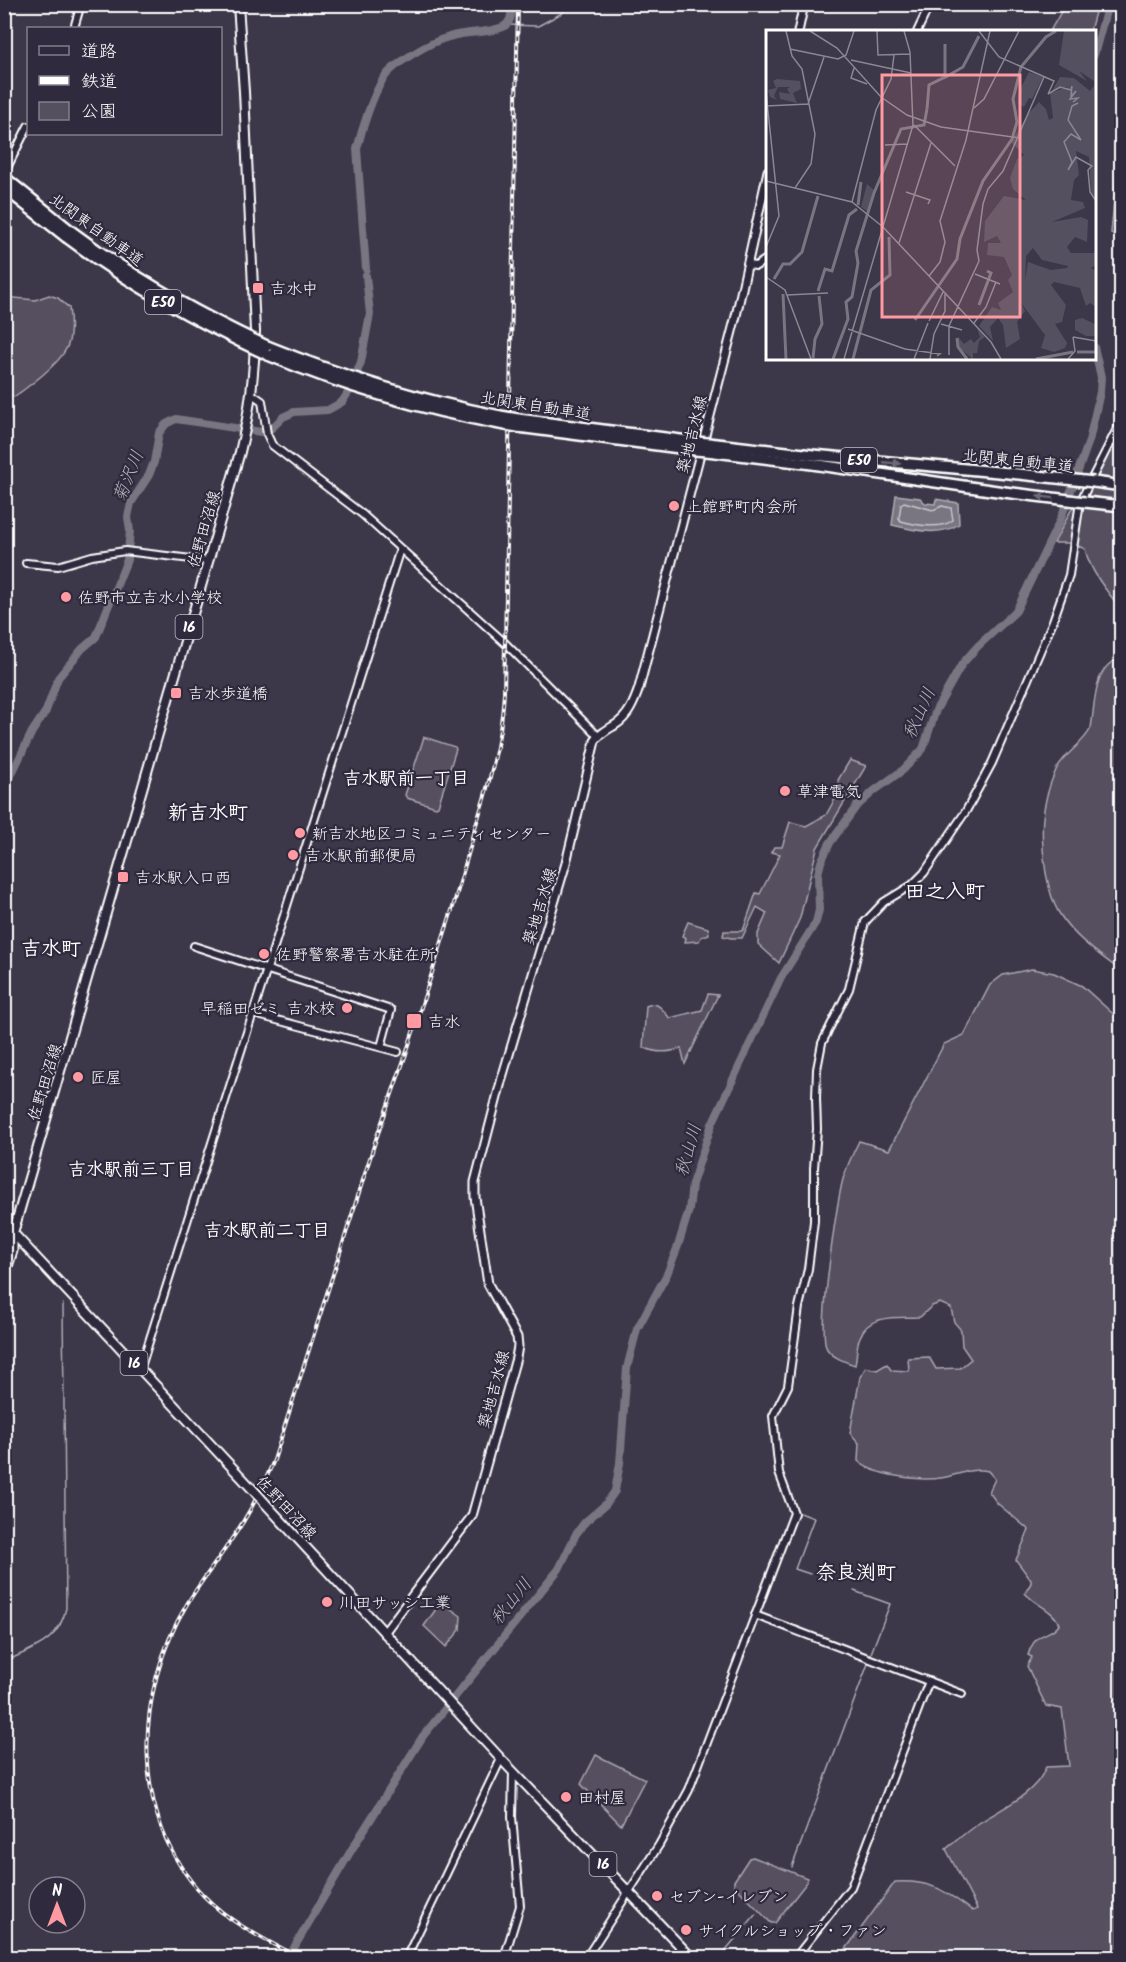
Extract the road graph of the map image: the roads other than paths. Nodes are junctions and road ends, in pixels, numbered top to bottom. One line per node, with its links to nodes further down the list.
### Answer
1 (81, 4): 5 (street)
2 (238, 4): 13 (main road, 佐野田沼線 / 16)
3 (804, 4): 6 (main road)
4 (930, 4): 7 (street)
5 (74, 27)
6 (798, 30)
7 (918, 30)
8 (27, 129): 10 (street)
9 (766, 180): 12 (main road, 築地吉水線)
10 (6, 182): 15 (highway, 北関東自動車道 / E50, bridge)
11 (766, 259): 12 (street)
12 (747, 265): 21 (main road, 築地吉水線)
13 (252, 394): 18 (street); 19 (main road, 佐野田沼線 / 16)
14 (1122, 418): 32 (street)
15 (708, 447): 16 (highway, 北関東自動車道 / E50, one-way to 16, bridge); 17 (highway, 北関東自動車道 / E50, one-way to 15, bridge)
16 (1122, 486)
17 (1122, 506)
18 (400, 549): 21 (street); 23 (street)
19 (208, 561): 20 (street); 28 (main road, 佐野田沼線 / 16)
20 (26, 563)
21 (598, 736): 33 (main road, 築地吉水線)
22 (194, 946): 23 (street)
23 (268, 970): 24 (street); 25 (street)
24 (254, 1014): 25 (street); 31 (street)
25 (381, 1047): 26 (street)
26 (398, 1052)
27 (4, 1223): 28 (street)
28 (14, 1233): 29 (main road); 30 (main road); 31 (main road, 佐野田沼線 / 16)
29 (4, 1257)
30 (4, 1279)
31 (140, 1370): 33 (main road, 佐野田沼線 / 16, bridge)
32 (756, 1615): 34 (street); 38 (street)
33 (384, 1633): 36 (main road, 佐野田沼線 / 16)
34 (928, 1681): 35 (street); 43 (street)
35 (962, 1694)
36 (501, 1759): 37 (main road, 佐野田沼線 / 16); 39 (street)
37 (513, 1772): 38 (main road, 佐野田沼線 / 16); 40 (street)
38 (629, 1891): 41 (street); 42 (main road, 佐野田沼線 / 16)
39 (406, 1958)
40 (504, 1958)
41 (586, 1958)
42 (692, 1958)
43 (795, 1958)

